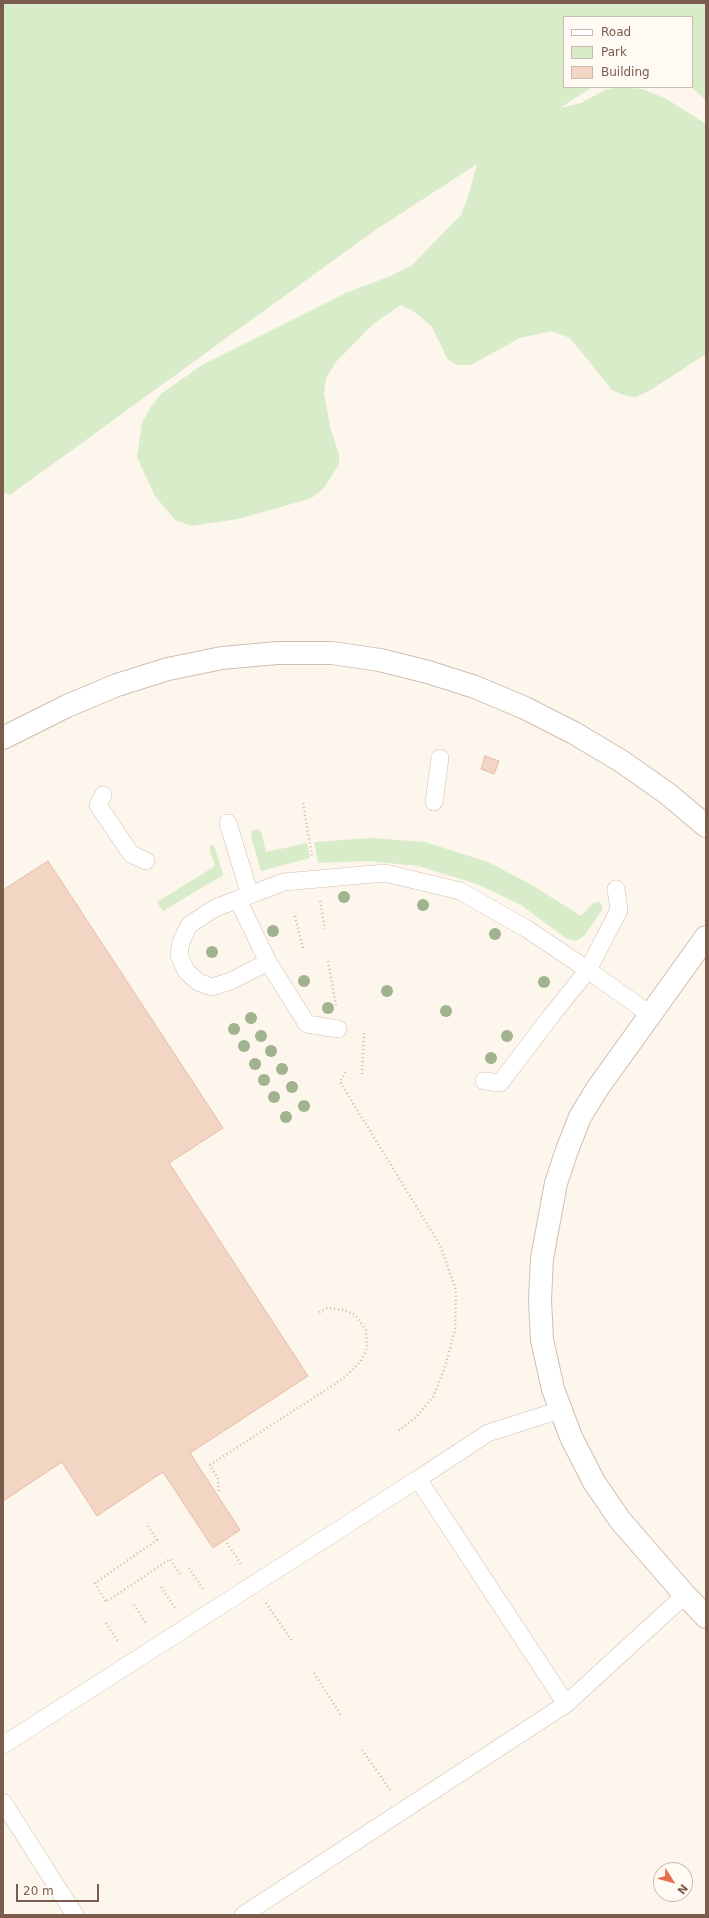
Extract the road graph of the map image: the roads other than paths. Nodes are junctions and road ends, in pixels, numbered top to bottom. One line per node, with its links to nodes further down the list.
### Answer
1 (3, 738): 6 (street)
2 (440, 758): 4 (lane)
3 (103, 795): 7 (lane)
4 (434, 802)
5 (228, 823): 9 (lane)
6 (706, 826)
7 (146, 861)
8 (616, 889): 12 (lane)
9 (244, 897): 11 (lane); 11 (lane); 12 (lane)
10 (706, 937): 13 (street)
11 (268, 962): 14 (lane)
12 (588, 970): 13 (lane); 15 (lane)
13 (651, 1015): 16 (street)
14 (338, 1029)
15 (484, 1081)
16 (560, 1410): 17 (lane); 18 (street)
17 (418, 1479): 20 (lane); 21 (lane)
18 (685, 1595): 19 (street); 20 (lane)
19 (706, 1617)
20 (566, 1704): 24 (lane)
21 (3, 1745)
22 (3, 1802): 23 (lane)
23 (75, 1915)
24 (243, 1915)

